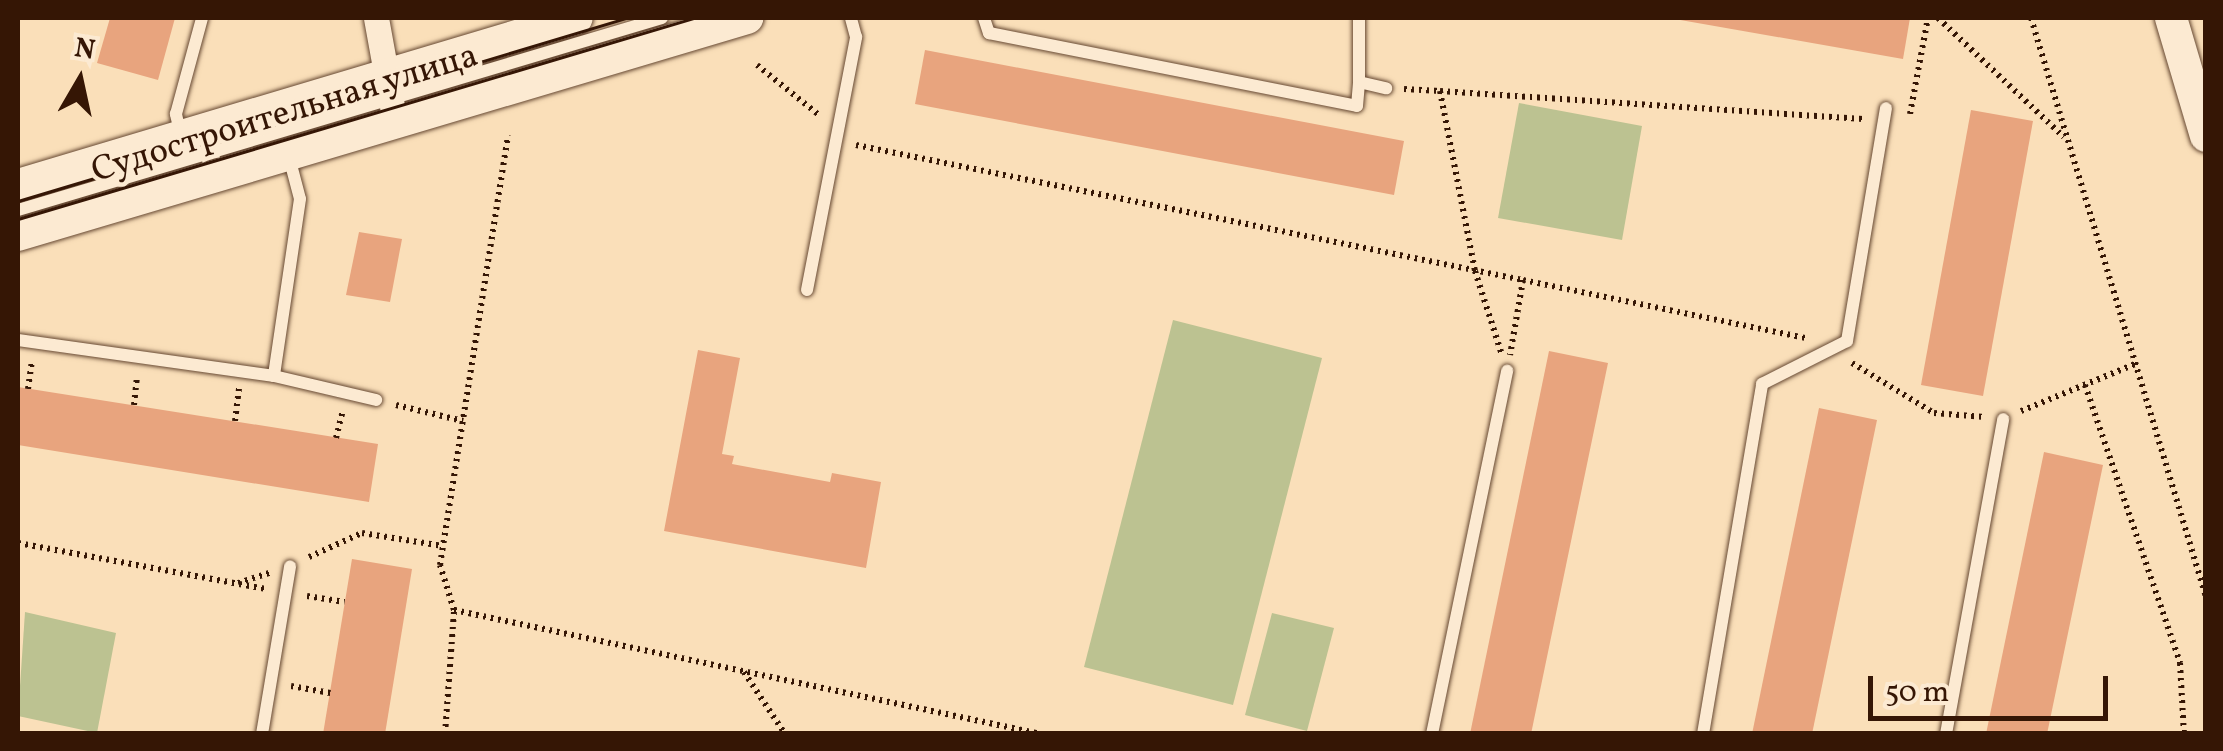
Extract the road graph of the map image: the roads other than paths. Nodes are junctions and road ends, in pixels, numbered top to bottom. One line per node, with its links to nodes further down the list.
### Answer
1 (202, 18): 17 (lane)
2 (376, 18): 13 (street)
3 (577, 18): 13 (street, Судостроительная улица)
4 (747, 18): 9 (street, Судостроительная улица)
5 (850, 18): 21 (lane)
6 (984, 18): 11 (lane)
7 (1359, 18): 11 (lane)
8 (2170, 18): 10 (street)
9 (655, 25): 13 (street, Судостроительная улица)
10 (2196, 68): 16 (street)
11 (1359, 82): 12 (lane)
12 (1386, 88)
13 (389, 99): 15 (street, Судостроительная улица); 15 (street, Судостроительная улица)
14 (1885, 114): 30 (lane)
15 (283, 131): 17 (street, Судостроительная улица); 17 (street, Судостроительная улица); 24 (lane)
16 (2206, 136)
17 (188, 159): 18 (street, Судостроительная улица); 19 (lane); 20 (street, Судостроительная улица)
18 (18, 185)
19 (18, 210)
20 (18, 236)
21 (806, 290)
22 (18, 340): 24 (lane)
23 (1507, 371): 29 (lane)
24 (274, 376): 25 (lane)
25 (376, 400)
26 (2003, 419): 31 (lane)
27 (290, 566): 28 (lane)
28 (262, 734)
29 (1432, 734)
30 (1703, 734)
31 (1946, 734)

